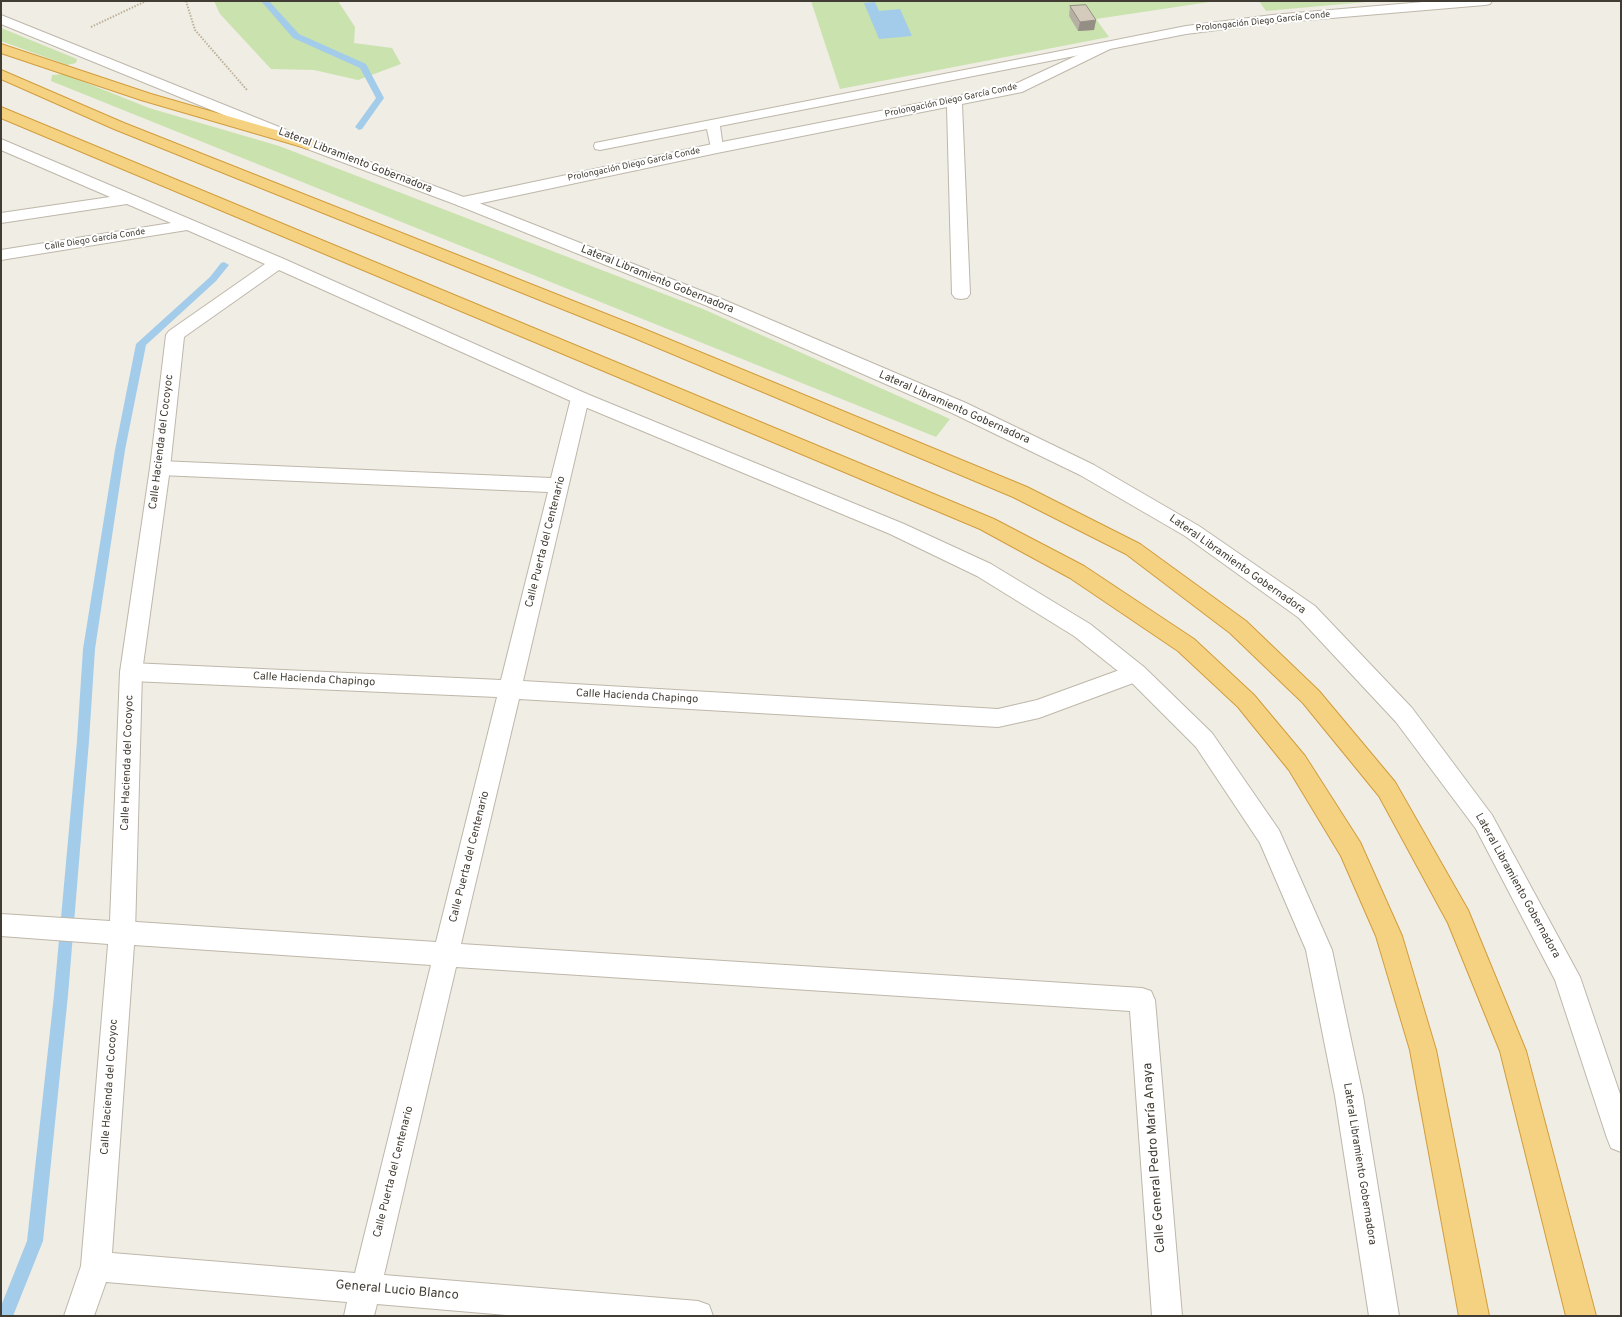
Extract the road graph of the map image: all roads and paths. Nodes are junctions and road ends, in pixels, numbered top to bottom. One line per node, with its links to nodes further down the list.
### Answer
1 (146, 1): 5 (path)
2 (186, 1): 12 (path)
3 (1485, 1): 6 (street, Prolongación Diego García Conde)
4 (1, 18): 5 (street, Lateral Libramiento Gobernadora)
5 (58, 43): 12 (street, Lateral Libramiento Gobernadora)
6 (1106, 46): 9 (street, Prolongación Diego García Conde); 11 (lane)
7 (1, 48): 14 (highway)
8 (1, 74): 42 (highway)
9 (954, 101): 16 (street, Prolongación Diego García Conde); 23 (street)
10 (1, 112): 41 (highway)
11 (713, 124): 15 (lane); 16 (lane)
12 (270, 128): 14 (street, Lateral Libramiento Gobernadora)
13 (1, 144): 17 (street, Lateral Libramiento Gobernadora)
14 (308, 144): 18 (street, Lateral Libramiento Gobernadora)
15 (600, 146)
16 (717, 148): 18 (street, Prolongación Diego García Conde)
17 (127, 199): 19 (street); 20 (street, Lateral Libramiento Gobernadora)
18 (463, 202): 33 (street, Lateral Libramiento Gobernadora)
19 (1, 218)
20 (189, 225): 21 (street, Calle Diego García Conde); 22 (street, Lateral Libramiento Gobernadora)
21 (1, 255)
22 (278, 263): 24 (street, Lateral Libramiento Gobernadora); 25 (street, Calle Hacienda del Cocoyoc)
23 (961, 294)
24 (580, 398): 26 (street, Calle Puerta del Centenario); 28 (street, Lateral Libramiento Gobernadora)
25 (160, 468): 26 (street); 27 (street, Calle Hacienda del Cocoyoc)
26 (559, 485): 29 (street, Calle Puerta del Centenario)
27 (131, 672): 29 (street, Calle Hacienda Chapingo); 31 (street, Calle Hacienda del Cocoyoc)
28 (1136, 673): 29 (street, Calle Hacienda Chapingo); 40 (street, Lateral Libramiento Gobernadora)
29 (510, 689): 32 (street, Calle Puerta del Centenario)
30 (13, 926): 31 (street)
31 (122, 934): 32 (street); 34 (street, Calle Hacienda del Cocoyoc)
32 (446, 955): 35 (street, Calle Puerta del Centenario); 39 (street, Calle General Pedro María Anaya)
33 (1621, 1138)
34 (96, 1266): 35 (street, General Lucio Blanco); 36 (street, Calle Hacienda del Cocoyoc)
35 (366, 1288): 37 (street, Calle Puerta del Centenario); 38 (street, General Lucio Blanco)
36 (78, 1316)
37 (359, 1316)
38 (698, 1316)
39 (1167, 1316)
40 (1384, 1316)
41 (1474, 1316)
42 (1581, 1316)

